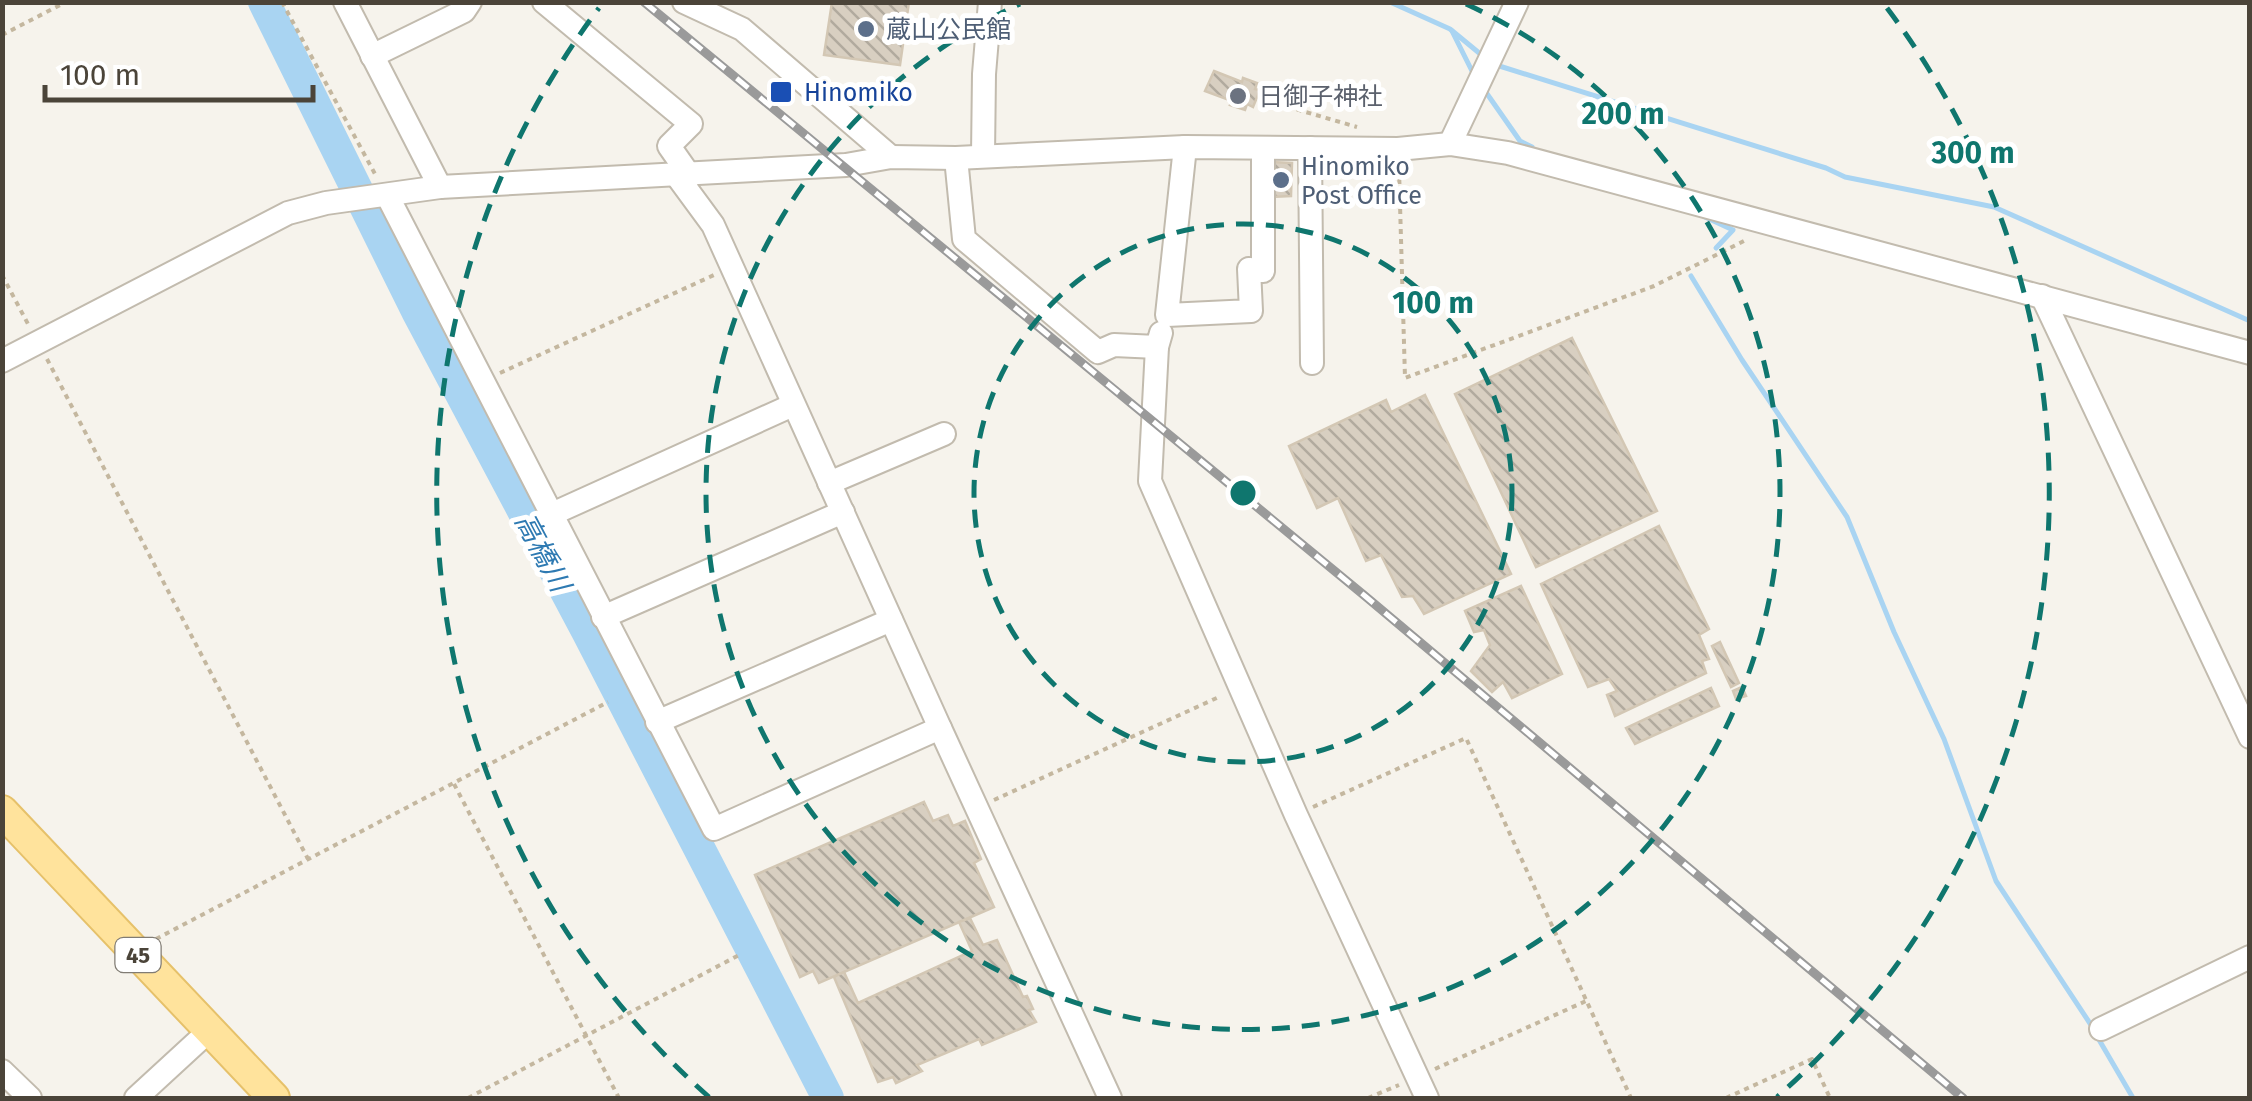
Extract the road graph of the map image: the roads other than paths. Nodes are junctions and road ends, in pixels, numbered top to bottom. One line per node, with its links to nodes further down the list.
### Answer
1 (345, 2): 7 (street)
2 (470, 2): 7 (street)
3 (544, 2): 15 (street)
4 (684, 2): 13 (street)
5 (990, 2): 12 (street)
6 (1517, 2): 8 (street)
7 (372, 56): 16 (street)
8 (1450, 144): 11 (street); 18 (street)
9 (1184, 147): 10 (street); 12 (street); 19 (street)
10 (1263, 148): 11 (street); 19 (street)
11 (1310, 148): 23 (street)
12 (982, 155): 14 (street)
13 (891, 157): 14 (street); 15 (street)
14 (956, 158): 20 (street)
15 (683, 176): 16 (street); 24 (street)
16 (440, 187): 17 (street)
17 (382, 195): 22 (street); 28 (street)
18 (2042, 296): 21 (street); 33 (street)
19 (1167, 315): 20 (street)
20 (1157, 346): 39 (street)
21 (2250, 354)
22 (2, 361)
23 (1312, 364)
24 (793, 404): 26 (street); 28 (street)
25 (944, 434): 26 (street)
26 (829, 483): 27 (street)
27 (843, 512): 29 (street); 30 (street)
28 (552, 514): 29 (street)
29 (604, 617): 31 (street)
30 (891, 620): 31 (street); 32 (street)
31 (656, 722): 32 (street)
32 (940, 728): 43 (street)
33 (2250, 737)
34 (8, 827): 37 (main road, 45)
35 (2250, 957): 36 (street)
36 (2101, 1028)
37 (210, 1030): 41 (street); 42 (main road, 45)
38 (2, 1071): 40 (street)
39 (1422, 1088)
40 (30, 1098)
41 (136, 1098)
42 (274, 1098)
43 (1110, 1098)

